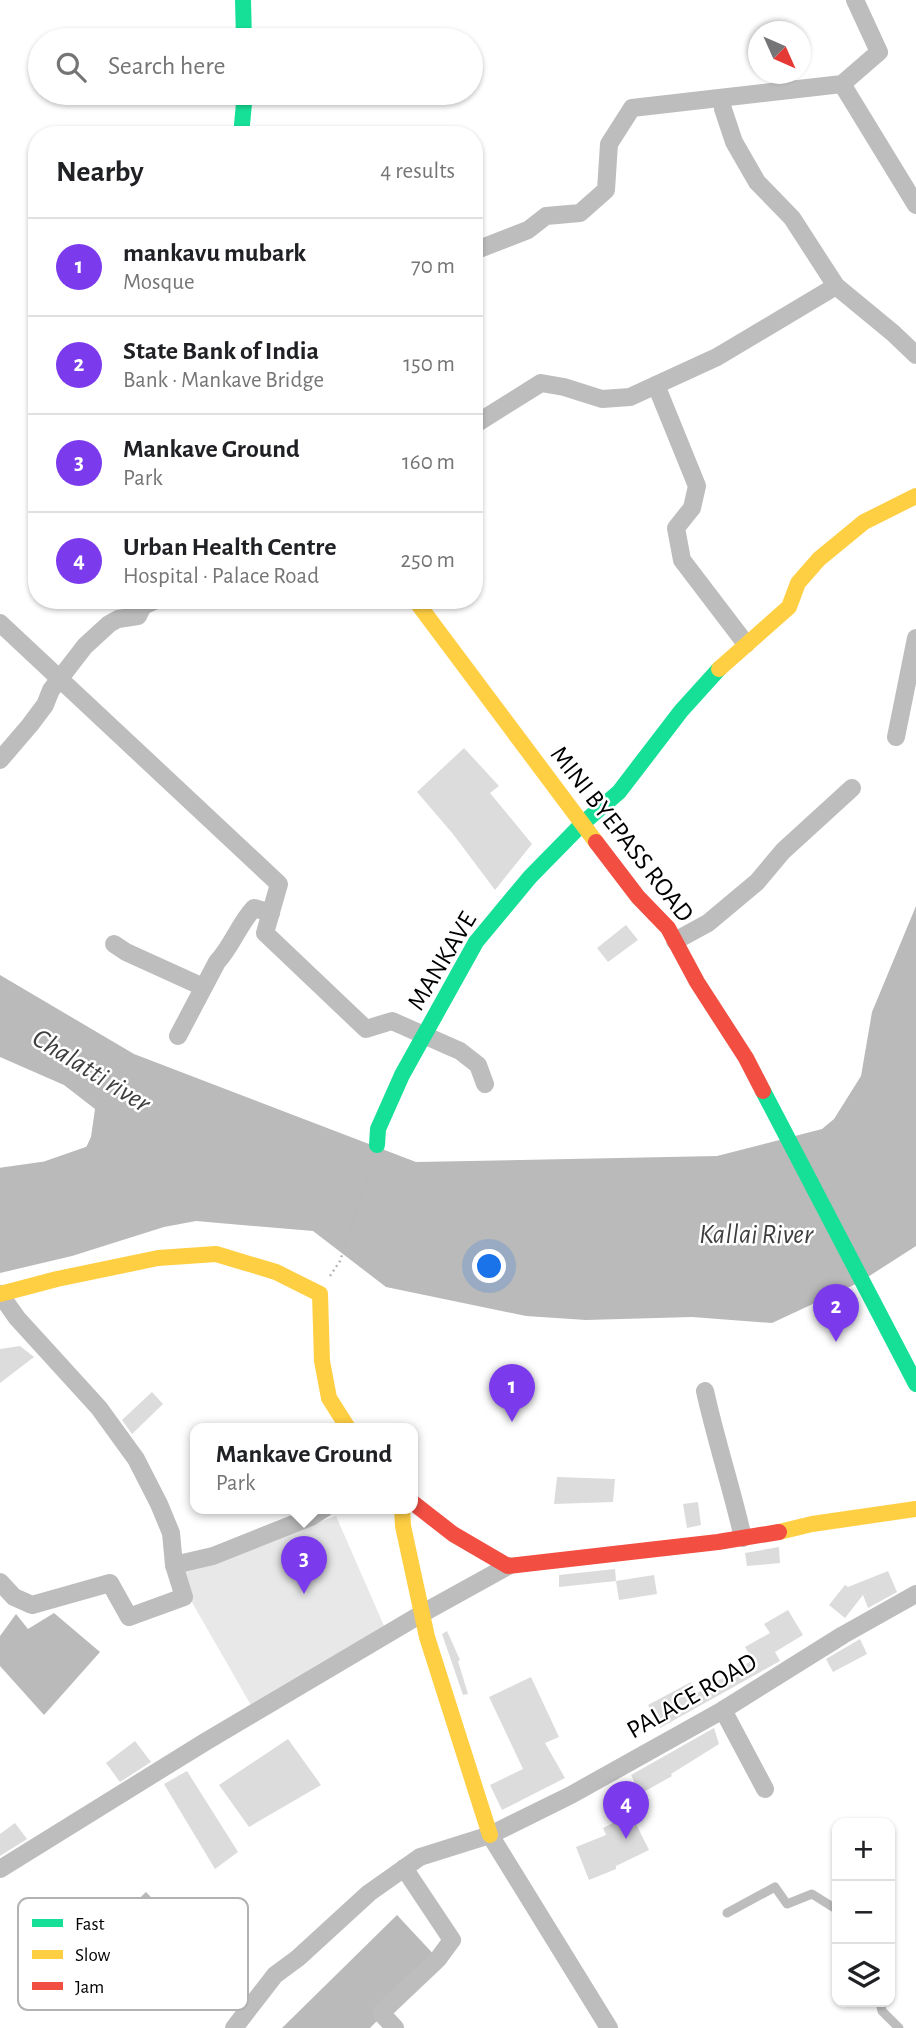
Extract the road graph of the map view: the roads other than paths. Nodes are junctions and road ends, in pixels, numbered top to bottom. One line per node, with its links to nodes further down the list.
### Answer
1 (243, 0): 3 (main road)
2 (855, 0): 4 (street)
3 (244, 28)
4 (842, 84): 8 (street); 9 (street)
5 (245, 105): 7 (main road)
6 (723, 109): 10 (street)
7 (242, 126)
8 (916, 205)
9 (483, 248)
10 (836, 286): 11 (street); 12 (street)
11 (916, 355)
12 (656, 385): 13 (street); 19 (street)
13 (483, 419)
14 (916, 496): 19 (main road, MANKAVE)
15 (142, 609): 20 (street)
16 (421, 609): 24 (main road, MINI BYEPASS ROAD)
17 (0, 623): 20 (street)
18 (916, 638): 21 (street)
19 (746, 644): 24 (main road, MANKAVE)
20 (60, 678): 22 (street); 25 (street)
21 (896, 737)
22 (0, 760)
23 (852, 789): 26 (street)
24 (582, 824): 26 (main road, MINI BYEPASS ROAD); 30 (main road, MANKAVE)
25 (271, 913): 28 (street); 30 (street)
26 (675, 941): 34 (main road, MINI BYEPASS ROAD)
27 (114, 944): 28 (street)
28 (204, 987): 29 (street)
29 (178, 1036)
30 (426, 1036): 31 (street); 32 (main road, MANKAVE)
31 (485, 1084)
32 (377, 1145)
33 (0, 1294): 36 (main road); 42 (street)
34 (916, 1384)
35 (705, 1391): 41 (street)
36 (345, 1423)
37 (418, 1507): 43 (main road)
38 (916, 1509): 41 (main road)
39 (316, 1514): 42 (street)
40 (402, 1514): 46 (main road)
41 (743, 1538): 43 (main road)
42 (174, 1565): 44 (street)
43 (508, 1566): 46 (street)
44 (0, 1582)
45 (916, 1594): 47 (street, PALACE ROAD)
46 (424, 1613): 49 (main road); 51 (street)
47 (723, 1710): 48 (street); 49 (street, PALACE ROAD)
48 (765, 1789)
49 (489, 1835): 50 (street, PALACE ROAD); 59 (street)
50 (404, 1868): 55 (street, PALACE ROAD); 58 (street)
51 (0, 1869)
52 (832, 1906): 53 (lane)
53 (727, 1913)
54 (881, 2007): 60 (lane)
55 (248, 2010)
56 (248, 2010): 57 (street, PALACE ROAD)
57 (234, 2028)
58 (394, 2028)
59 (609, 2028)
60 (899, 2028)

